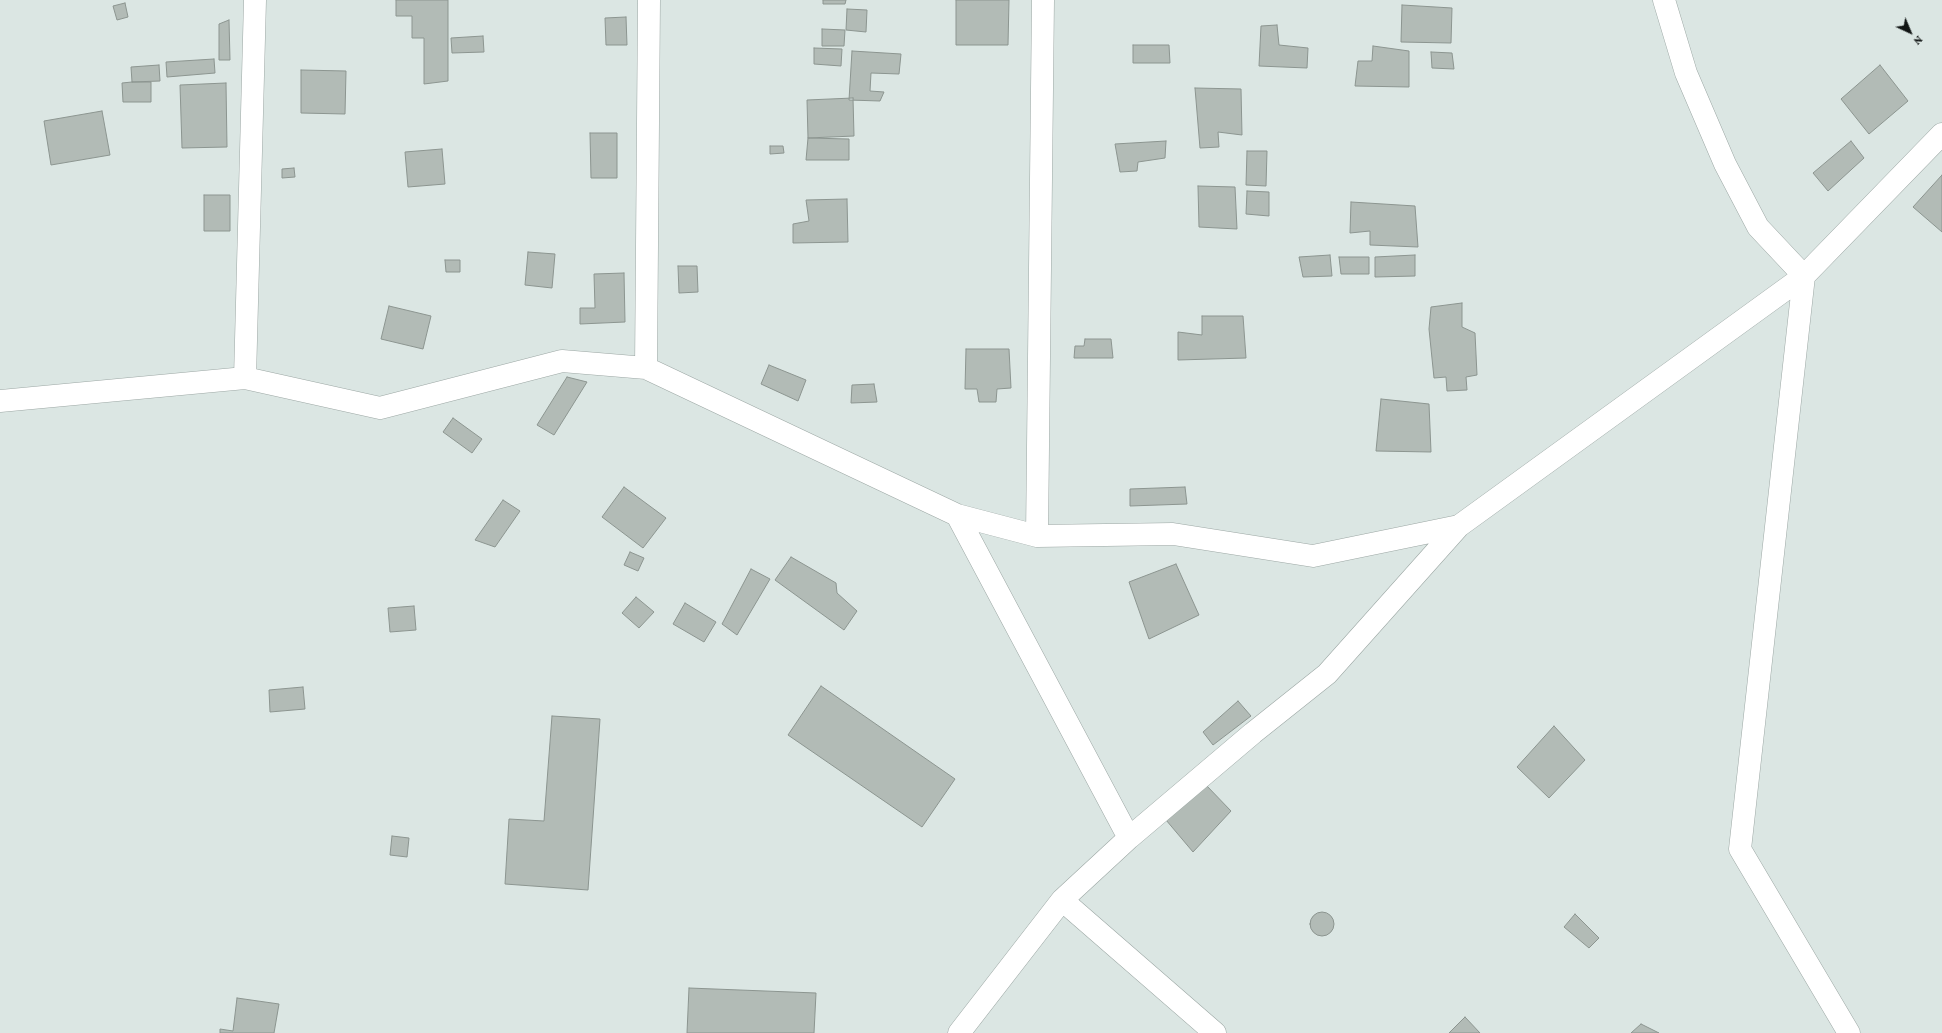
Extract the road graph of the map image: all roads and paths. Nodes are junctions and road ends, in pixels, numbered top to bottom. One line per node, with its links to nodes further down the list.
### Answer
1 (255, 0): 8 (street)
2 (649, 0): 7 (street)
3 (1043, 0): 12 (street)
4 (1664, 0): 6 (street)
5 (1942, 134): 6 (street)
6 (1804, 276): 11 (street); 17 (street)
7 (646, 368): 8 (street); 10 (street)
8 (245, 378): 9 (street)
9 (0, 401)
10 (957, 515): 12 (street); 13 (street)
11 (1459, 526): 12 (street); 13 (street)
12 (1037, 536)
13 (1129, 838): 14 (street)
14 (1062, 900): 15 (street); 16 (street)
15 (959, 1033)
16 (1215, 1033)
17 (1848, 1033)

